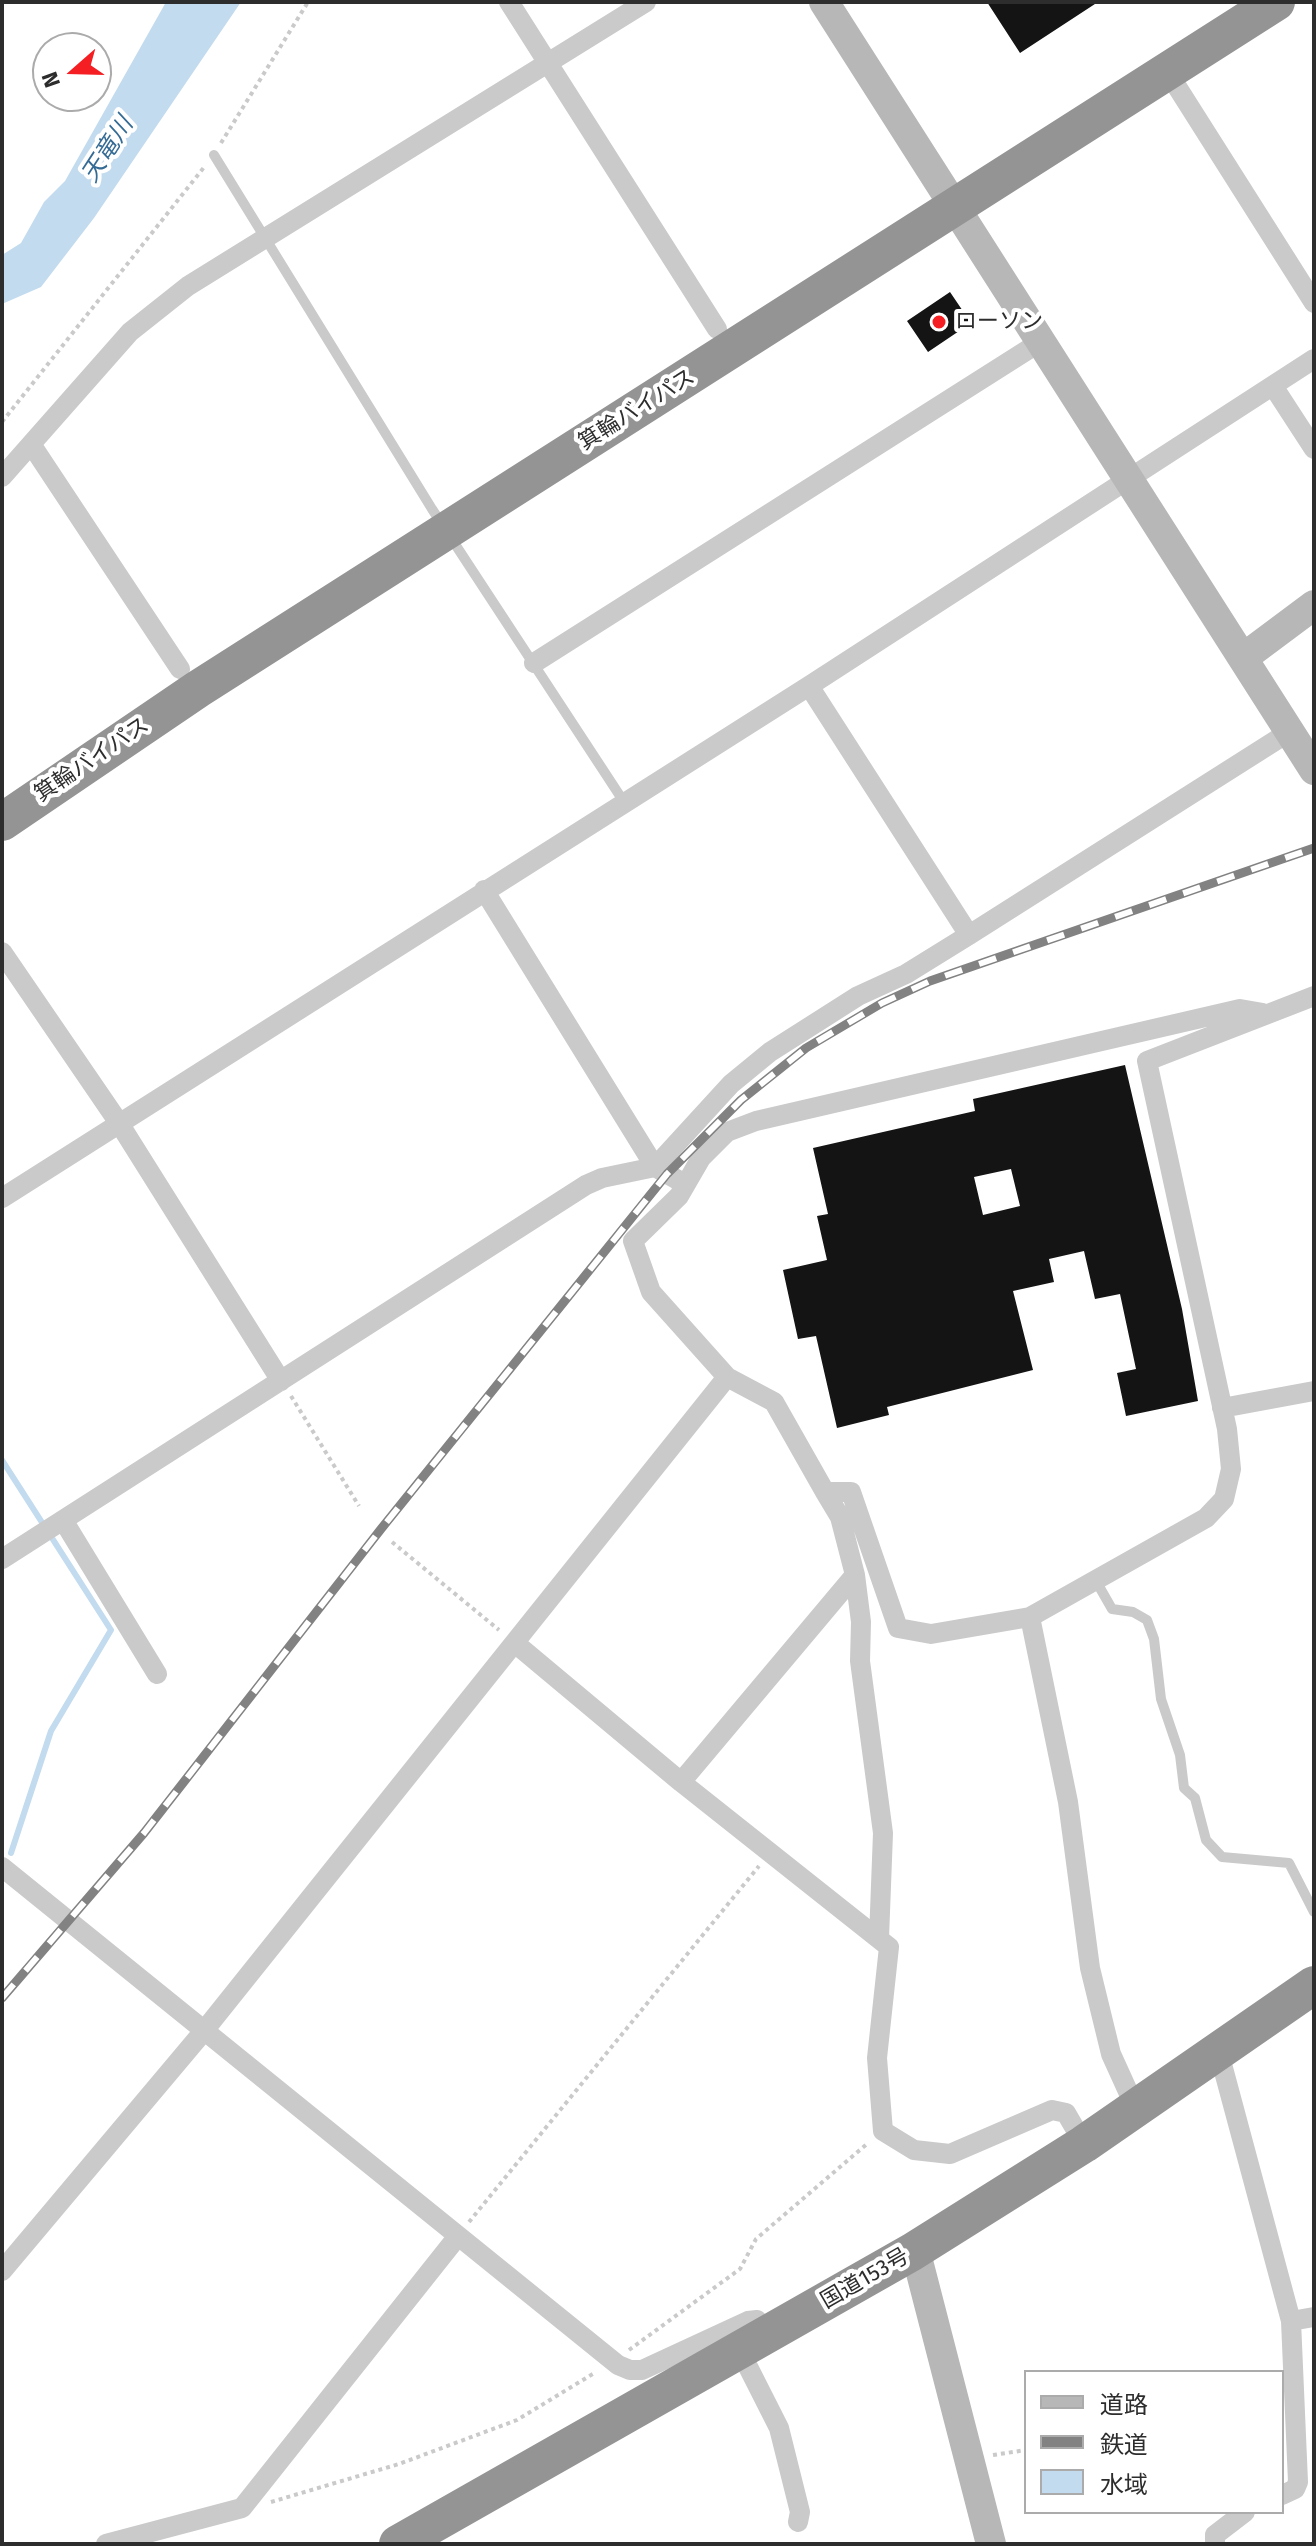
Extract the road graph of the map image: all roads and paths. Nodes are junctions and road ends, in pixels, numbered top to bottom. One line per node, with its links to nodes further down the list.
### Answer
1 (308, 2): 9 (path)
2 (509, 2): 7 (street)
3 (646, 2): 7 (street)
4 (824, 2): 10 (street)
5 (1230, 2): 10 (highway, 箕輪バイパス)
6 (1276, 2): 8 (highway, 箕輪バイパス)
7 (549, 63): 11 (street); 13 (street)
8 (1167, 71): 10 (highway, 箕輪バイパス); 12 (street)
9 (214, 155): 11 (lane); 17 (path)
10 (948, 196): 13 (highway, 箕輪バイパス); 14 (street); 22 (highway, 箕輪バイパス)
11 (266, 237): 18 (street); 22 (lane)
12 (1314, 303)
13 (717, 329): 22 (highway, 箕輪バイパス)
14 (1040, 342): 21 (street); 25 (street)
15 (1314, 359): 16 (street)
16 (1273, 386): 19 (street); 21 (street)
17 (2, 422)
18 (31, 444): 20 (street); 26 (street)
19 (1314, 449)
20 (2, 477)
21 (1127, 479): 24 (street); 27 (street)
22 (440, 520): 25 (lane); 26 (highway, 箕輪バイパス); 32 (highway, 箕輪バイパス)
23 (1314, 605): 24 (street)
24 (1243, 658): 28 (street)
25 (534, 663): 31 (lane)
26 (180, 669): 30 (highway, 箕輪バイパス)
27 (809, 686): 31 (street); 34 (street)
28 (1289, 732): 29 (street); 34 (street)
29 (1314, 770)
30 (2, 789)
31 (624, 802): 33 (street)
32 (2, 822)
33 (484, 890): 38 (street); 39 (street)
34 (969, 935): 39 (street)
35 (2, 952): 38 (street)
36 (1314, 996): 37 (street)
37 (1263, 1013): 40 (street); 45 (street)
38 (119, 1123): 41 (street); 43 (street)
39 (655, 1167): 40 (street); 43 (street)
40 (685, 1184): 42 (street)
41 (2, 1198)
42 (727, 1377): 46 (street); 54 (street)
43 (281, 1381): 47 (path); 48 (street)
44 (1314, 1391): 45 (street)
45 (1222, 1408): 52 (street)
46 (825, 1492): 51 (street); 53 (street)
47 (359, 1506)
48 (52, 1527): 50 (street); 55 (street)
49 (392, 1542): 54 (path)
50 (2, 1559)
51 (855, 1575): 56 (street); 60 (street)
52 (1096, 1581): 53 (street); 59 (lane)
53 (1030, 1617): 64 (street)
54 (516, 1644): 56 (street); 62 (street)
55 (157, 1674)
56 (681, 1782): 57 (street)
57 (770, 1852): 60 (street); 67 (path)
58 (2, 1867): 62 (street)
59 (1314, 1912)
60 (879, 1938): 65 (street)
61 (1314, 1985): 63 (highway, 国道153号)
62 (203, 2032): 67 (street); 69 (street)
63 (1219, 2053): 64 (highway, 国道153号); 71 (street)
64 (1136, 2109): 66 (highway, 国道153号)
65 (883, 2131): 66 (street); 73 (path)
66 (1084, 2144): 68 (highway, 国道153号)
67 (458, 2236): 72 (street); 78 (street)
68 (912, 2252): 72 (highway, 国道153号); 76 (street)
69 (2, 2271)
70 (1314, 2317): 71 (street)
71 (1291, 2321): 77 (street)
72 (754, 2342): 80 (street); 82 (highway, 国道153号)
73 (624, 2353)
74 (605, 2366): 78 (path)
75 (1024, 2450): 76 (path)
76 (971, 2458): 83 (street)
77 (1284, 2494)
78 (242, 2508): 81 (street)
79 (1242, 2514): 84 (street)
80 (798, 2522)
81 (106, 2544)
82 (398, 2544)
83 (991, 2544)
84 (1215, 2544)

